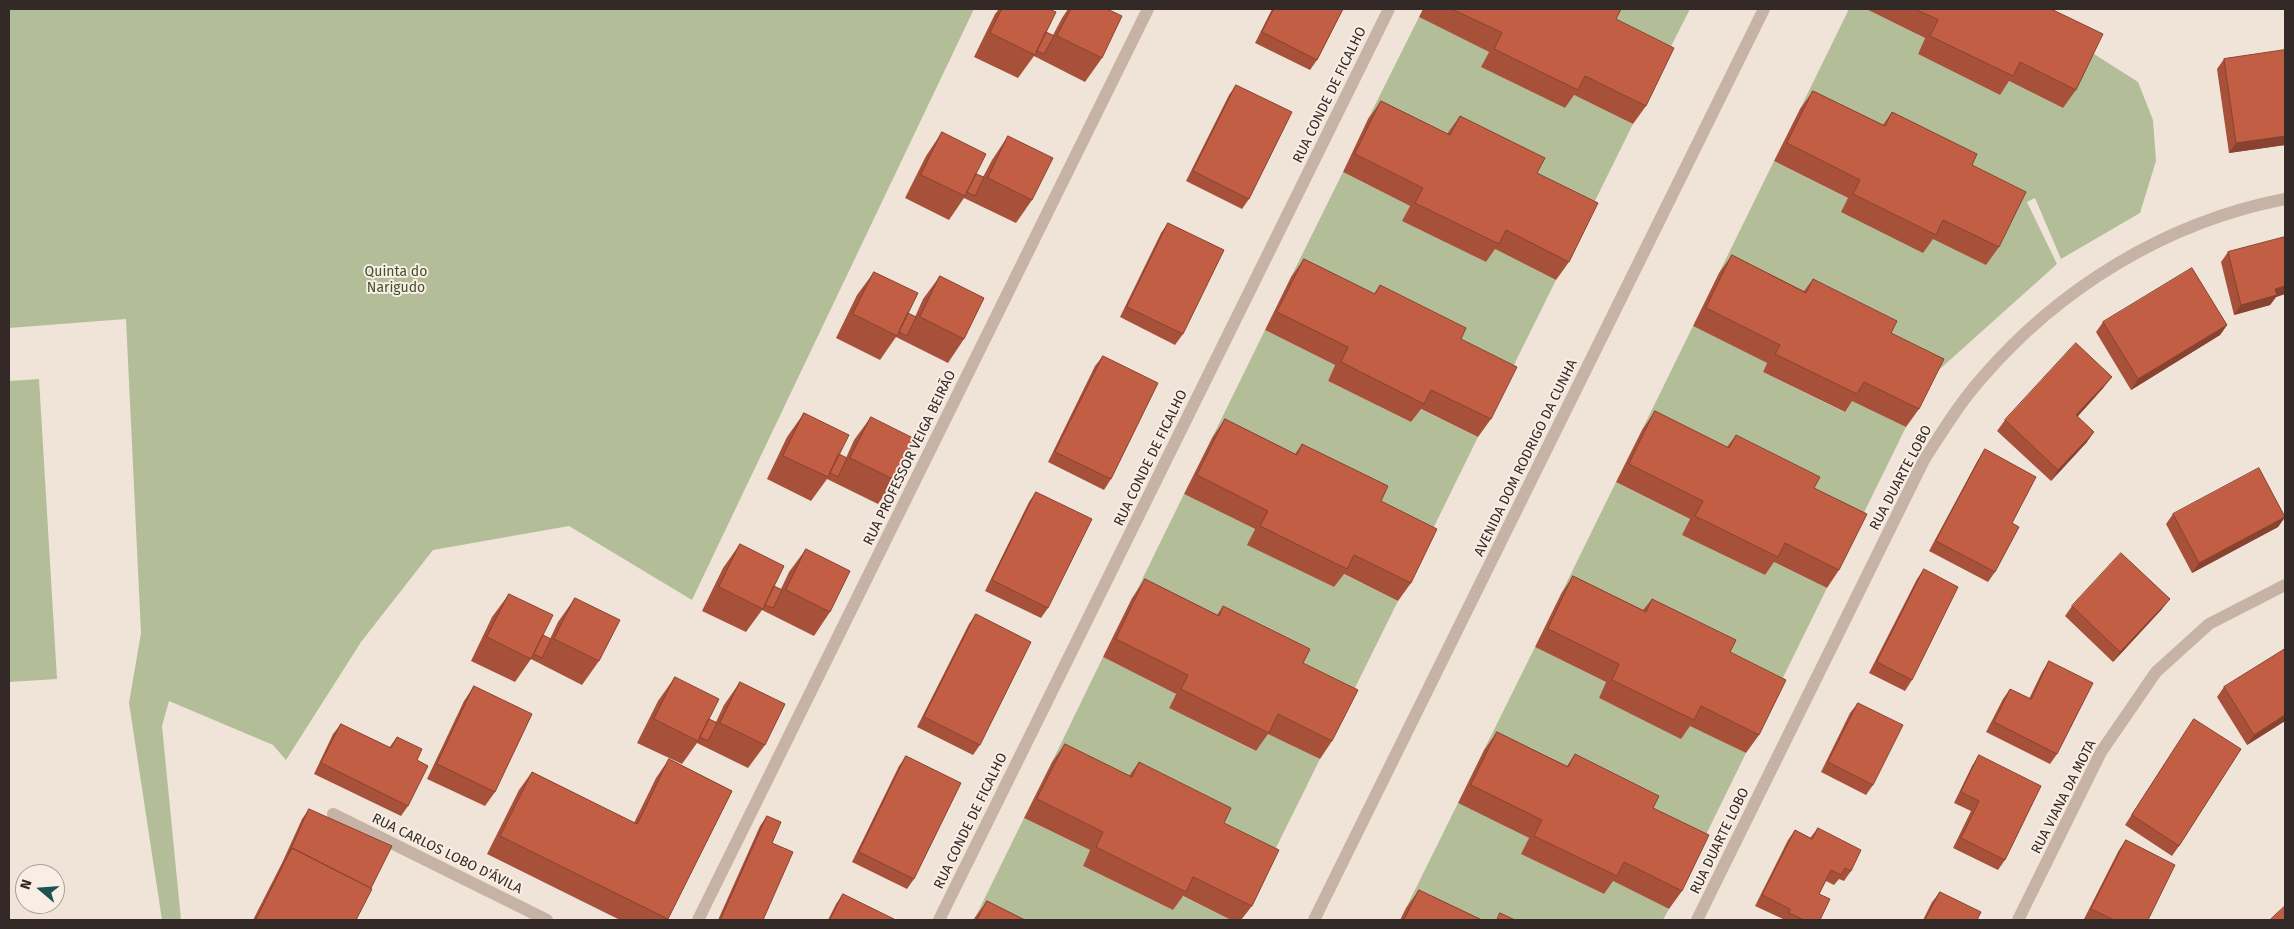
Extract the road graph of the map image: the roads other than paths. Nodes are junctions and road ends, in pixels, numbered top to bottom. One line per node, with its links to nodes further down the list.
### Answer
1 (1148, 9): 9 (street, RUA PROFESSOR VEIGA BEIRÃO)
2 (1389, 9): 10 (street, RUA CONDE DE FICALHO)
3 (1764, 9): 11 (street, AVENIDA DOM RODRIGO DA CUNHA)
4 (2285, 199): 12 (street, RUA DUARTE LOBO)
5 (2285, 585): 7 (street, RUA VIANA DA MOTA)
6 (333, 814): 8 (street, RUA CARLOS LOBO D'ÁVILA)
7 (2023, 919)
8 (547, 920)
9 (698, 920)
10 (939, 920)
11 (1314, 920)
12 (1697, 920)

